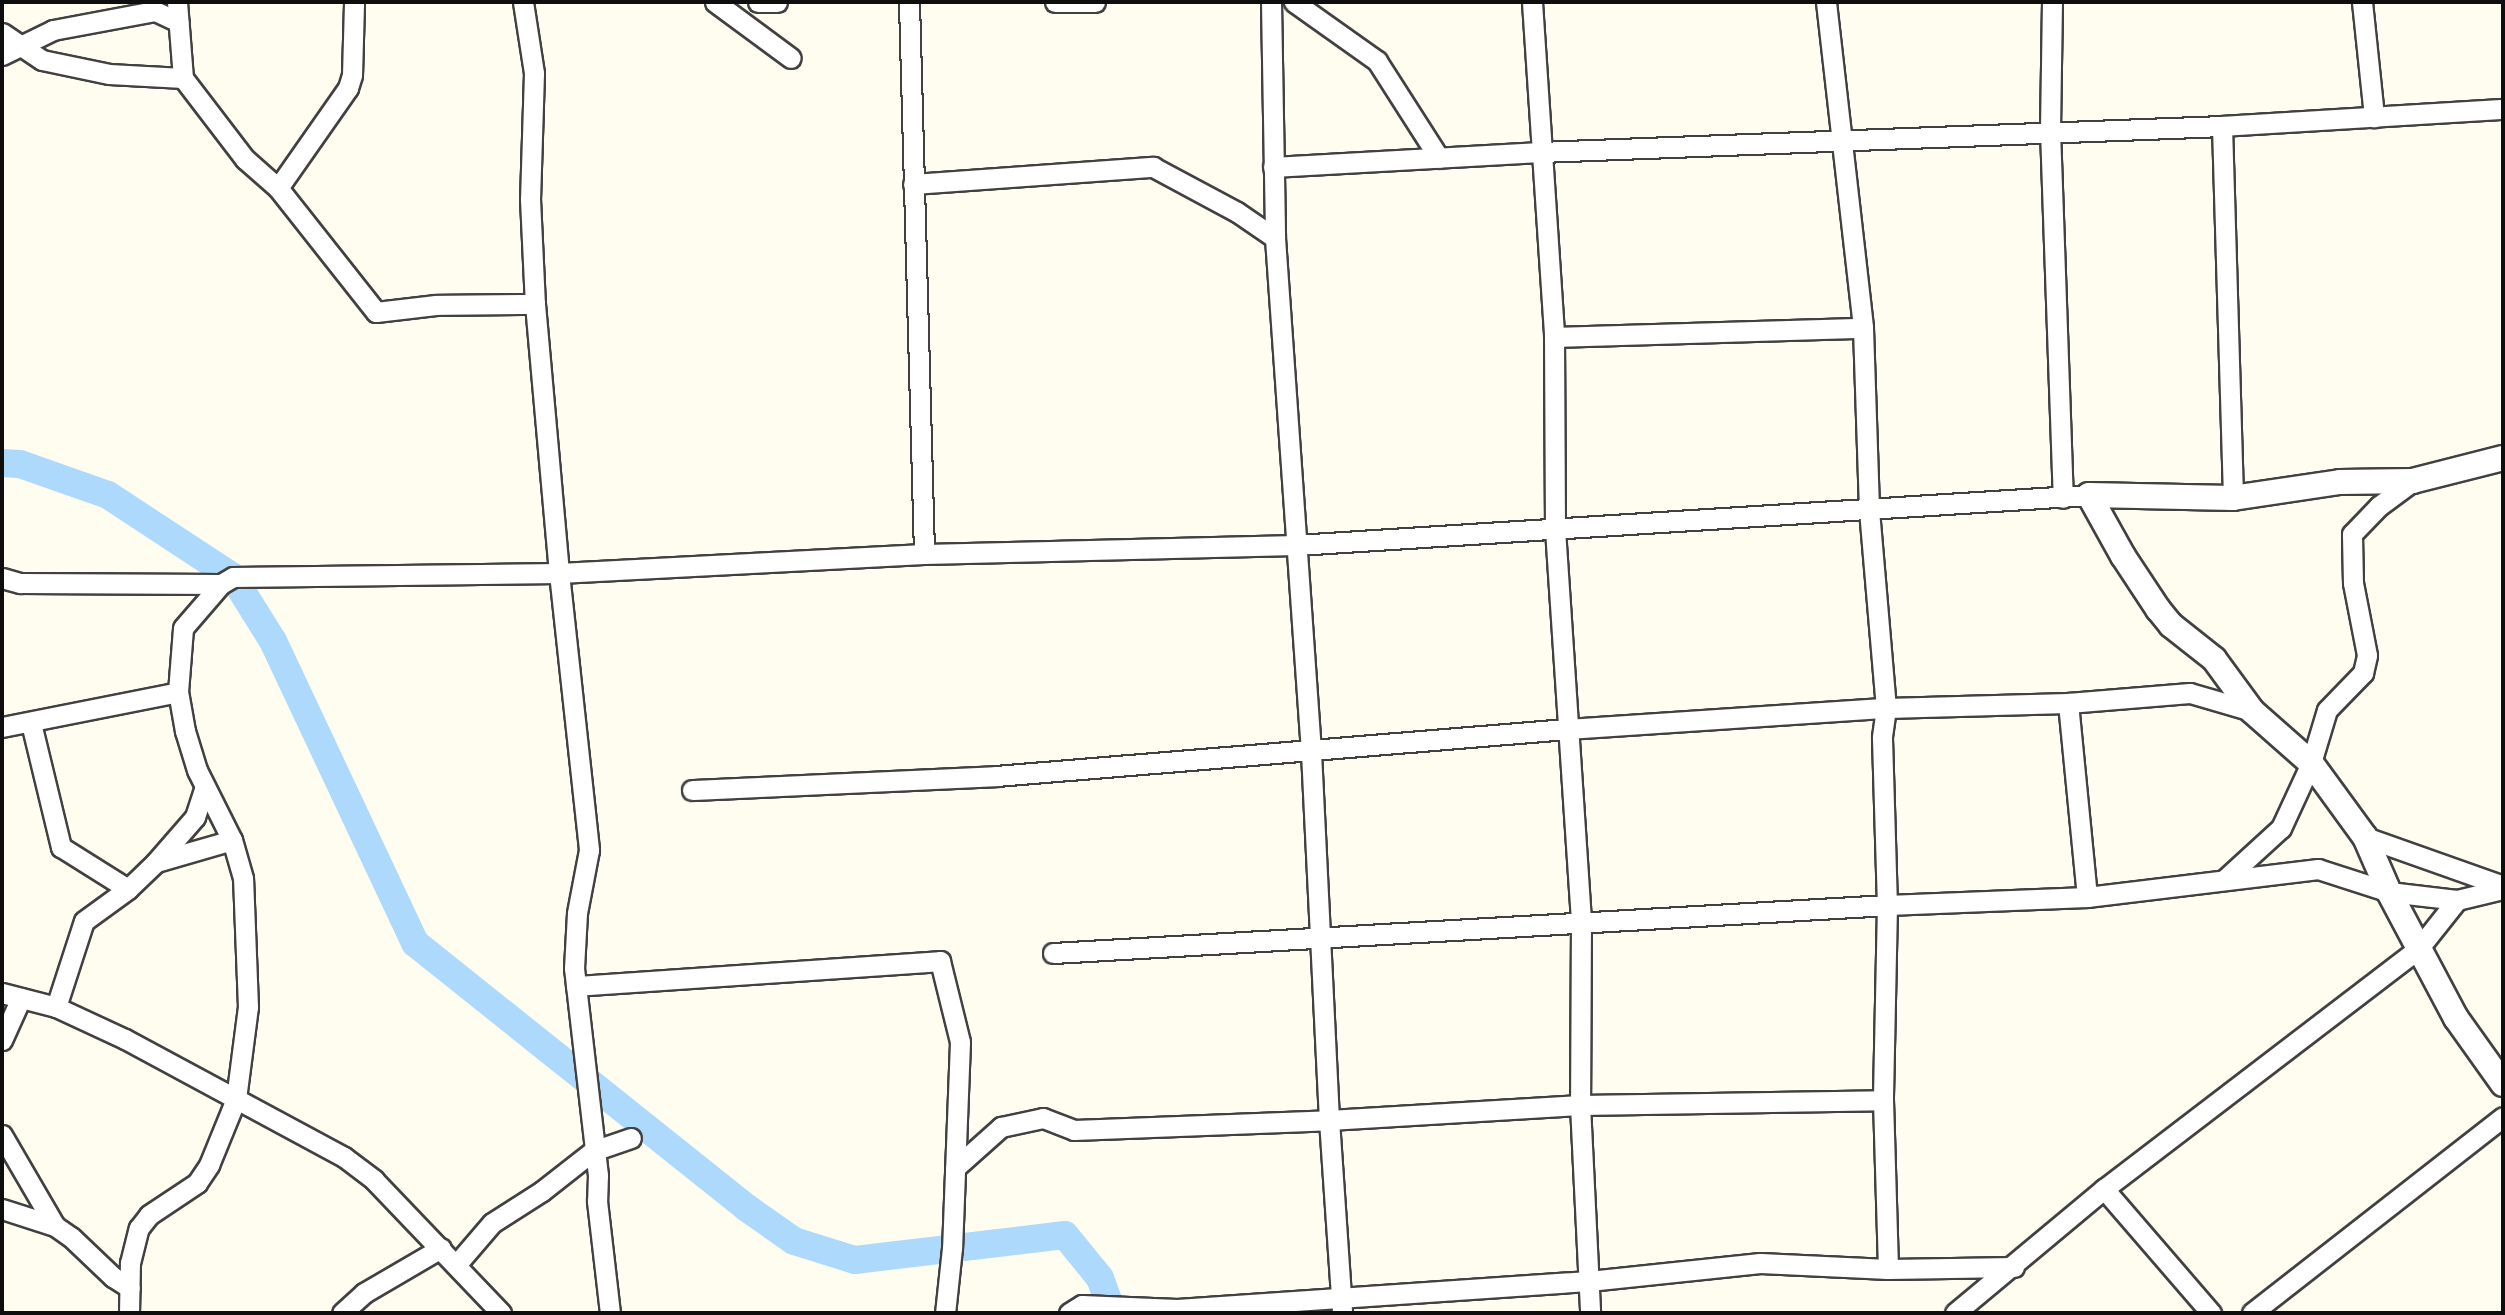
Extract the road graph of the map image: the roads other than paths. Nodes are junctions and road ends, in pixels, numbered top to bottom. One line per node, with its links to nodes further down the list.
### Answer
1 (177, 2): 16 (street)
2 (354, 2): 31 (street)
3 (715, 2): 20 (street)
4 (758, 2): 5 (street)
5 (777, 2)
6 (909, 2): 30 (street)
7 (1055, 2): 8 (street)
8 (1095, 2)
9 (1270, 2): 29 (street)
10 (1294, 2): 28 (street)
11 (1532, 2): 27 (street)
12 (1826, 2): 26 (street)
13 (2052, 2): 25 (street)
14 (2362, 2): 23 (street)
15 (522, 4): 33 (street)
16 (179, 22): 18 (street); 21 (street)
17 (2, 33): 18 (street)
18 (23, 47): 19 (street); 21 (street)
19 (2, 55)
20 (791, 58)
21 (183, 78): 31 (street)
22 (2503, 109): 23 (street)
23 (2374, 117): 24 (street)
24 (2222, 125): 25 (street); 40 (street)
25 (2050, 130): 26 (street); 39 (street)
26 (1843, 140): 27 (street); 34 (street)
27 (1540, 152): 28 (street); 35 (street)
28 (1439, 158): 29 (street)
29 (1273, 167): 32 (street)
30 (913, 184): 32 (street); 44 (street)
31 (278, 188): 33 (street)
32 (1275, 238): 43 (street)
33 (535, 304): 45 (street)
34 (1863, 328): 35 (street); 41 (street)
35 (1554, 337): 42 (street)
36 (2503, 458): 37 (street)
37 (2413, 481): 40 (street); 56 (street)
38 (2090, 495): 39 (street); 40 (street); 51 (street)
39 (2063, 498): 41 (street)
40 (2233, 498)
41 (1869, 510): 42 (street); 50 (street)
42 (1555, 529): 43 (street); 54 (street)
43 (1296, 545): 44 (street); 55 (street)
44 (924, 554): 45 (street)
45 (559, 573): 47 (street); 73 (street)
46 (2, 578): 47 (street)
47 (221, 584): 48 (street)
48 (178, 692): 52 (street); 57 (street)
49 (2068, 703): 50 (street); 51 (street); 66 (street)
50 (1886, 708): 54 (street); 68 (street)
51 (2252, 711): 56 (street)
52 (31, 723): 53 (street); 64 (street)
53 (2, 727)
54 (1567, 729): 55 (street); 69 (street)
55 (1311, 752): 58 (street); 70 (street)
56 (2311, 763): 59 (street); 62 (street)
57 (204, 789): 60 (street); 61 (street)
58 (692, 790)
59 (2365, 837): 63 (street); 65 (street)
60 (232, 840): 61 (street); 79 (street)
61 (155, 863): 64 (street)
62 (2224, 880): 65 (street); 66 (street)
63 (2503, 888): 67 (street)
64 (128, 889): 76 (street)
65 (2389, 892): 67 (street); 71 (street)
66 (2087, 897): 68 (street)
67 (2457, 900): 71 (street)
68 (1887, 905): 69 (street); 80 (street)
69 (1581, 923): 70 (street); 81 (street)
70 (1320, 939): 72 (street); 83 (street)
71 (2419, 948): 78 (street); 88 (street)
72 (1053, 953)
73 (576, 986): 86 (street); 87 (street)
74 (2, 993): 75 (street)
75 (21, 998): 76 (street); 77 (street)
76 (56, 1007): 79 (street)
77 (2, 1040)
78 (2503, 1084)
79 (236, 1099): 91 (street); 96 (street)
80 (1883, 1100): 81 (street); 94 (street)
81 (1580, 1105): 83 (street); 95 (street)
82 (2503, 1117): 107 (street)
83 (1329, 1120): 87 (street); 97 (street)
84 (2, 1135): 90 (street)
85 (631, 1138): 86 (street)
86 (593, 1151): 92 (street); 101 (street)
87 (955, 1168): 102 (street)
88 (2104, 1189): 93 (street); 106 (street)
89 (2, 1209): 90 (street)
90 (55, 1226): 96 (street)
91 (441, 1248): 92 (street); 99 (street)
92 (456, 1265): 100 (street)
93 (2014, 1267): 94 (street); 105 (street)
94 (1888, 1269): 95 (street)
95 (1589, 1281): 97 (street); 104 (street)
96 (130, 1289): 98 (street)
97 (1342, 1305): 103 (street)
98 (129, 1313)
99 (342, 1313)
100 (501, 1313)
101 (610, 1313)
102 (945, 1313)
103 (1069, 1313)
104 (1590, 1313)
105 (1955, 1313)
106 (2211, 1313)
107 (2252, 1313)

